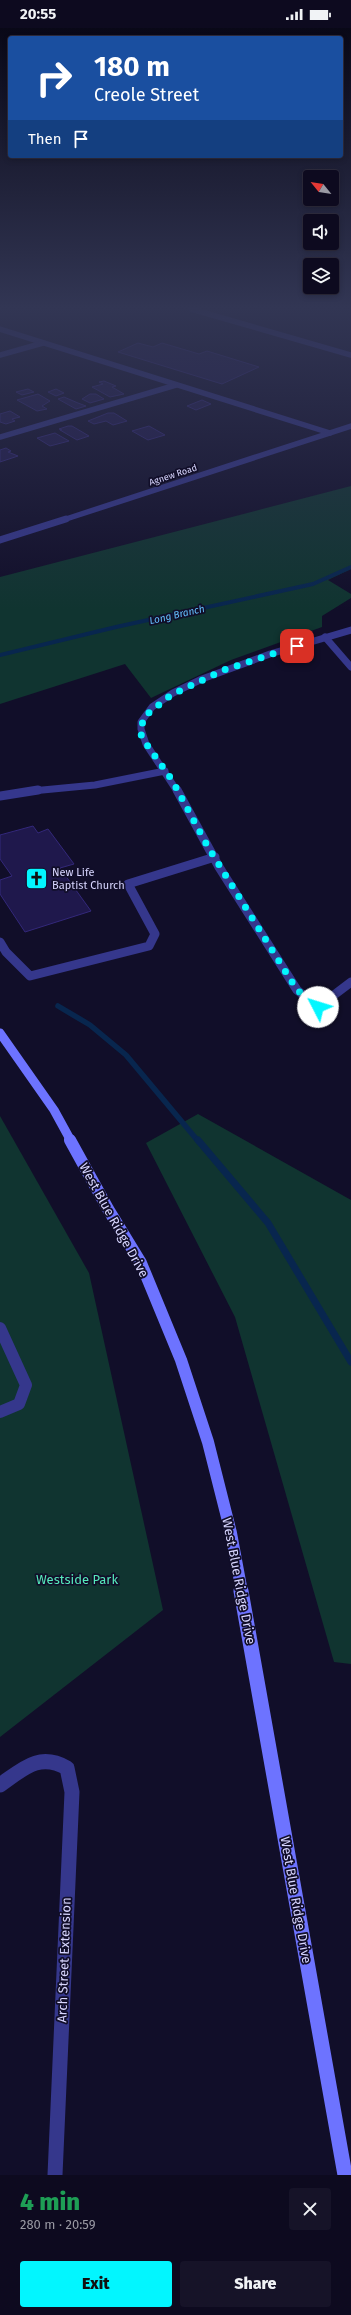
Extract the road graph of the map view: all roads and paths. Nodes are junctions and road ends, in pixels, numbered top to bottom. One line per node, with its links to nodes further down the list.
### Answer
1 (94, 409): 5 (street)
2 (254, 409): 4 (street)
3 (351, 426): 4 (street, Agnew Road)
4 (330, 433): 6 (street, Agnew Road)
5 (0, 437)
6 (0, 540)
7 (351, 630): 8 (street)
8 (325, 637): 9 (street); 10 (street)
9 (351, 667)
10 (165, 771): 11 (street); 12 (street)
11 (0, 796)
12 (214, 857): 14 (street); 15 (street)
13 (0, 942): 14 (street)
14 (3, 953)
15 (351, 982)
16 (0, 1033): 21 (main road, West Blue Ridge Drive)
17 (0, 1328): 18 (street)
18 (0, 1412)
19 (0, 1785): 20 (street, Arch Street Extension)
20 (55, 2175)
21 (345, 2175)

